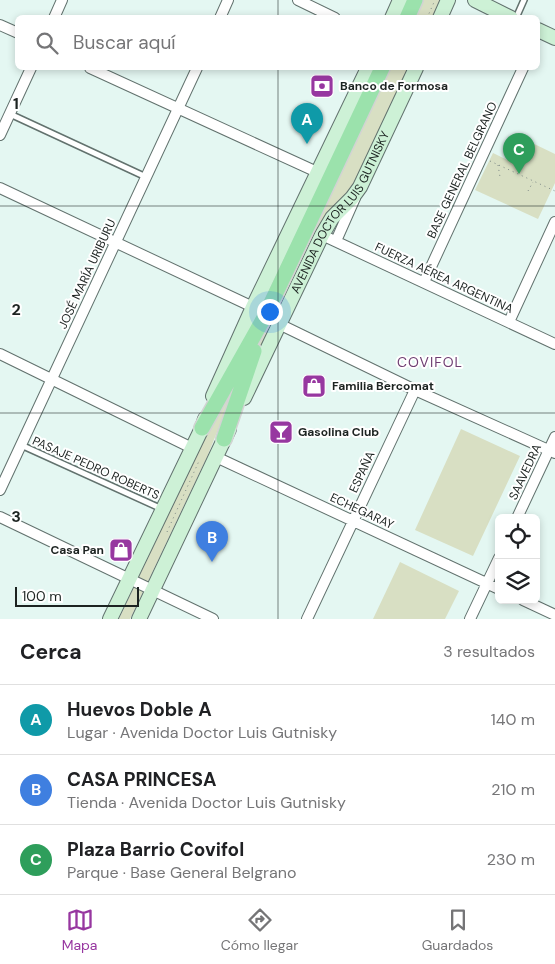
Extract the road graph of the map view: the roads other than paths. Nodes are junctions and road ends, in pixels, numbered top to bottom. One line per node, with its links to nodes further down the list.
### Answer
1 (62, 0): 9 (street)
2 (228, 0): 10 (street)
3 (298, 0): 11 (street)
4 (400, 0): 12 (main road)
5 (415, 0): 13 (main road)
6 (448, 0): 14 (main road)
7 (474, 0): 15 (main road)
8 (524, 0): 16 (lane)
9 (55, 15)
10 (221, 15)
11 (329, 15)
12 (393, 15)
13 (408, 15)
14 (441, 15)
15 (506, 15)
16 (517, 15)
17 (0, 25): 18 (street)
18 (15, 32)
19 (540, 34): 20 (main road)
20 (555, 38)
21 (30, 70): 29 (street)
22 (94, 70): 28 (street)
23 (196, 70): 28 (street, JOSÉ MARÍA URIBURU)
24 (367, 70): 31 (main road, AVENIDA DOCTOR LUIS GUTNISKY)
25 (381, 70): 40 (main road, AVENIDA DOCTOR LUIS GUTNISKY)
26 (415, 70): 33 (main road, AVENIDA DOCTOR LUIS GUTNISKY)
27 (522, 70): 39 (street, BASE GENERAL BELGRANO)
28 (178, 109): 31 (street); 32 (street, JOSÉ MARÍA URIBURU)
29 (10, 114): 30 (street); 32 (lane)
30 (0, 135)
31 (317, 172): 40 (main road, AVENIDA DOCTOR LUIS GUTNISKY)
32 (146, 178): 38 (street, JOSÉ MARÍA URIBURU)
33 (360, 187): 36 (main road, AVENIDA DOCTOR LUIS GUTNISKY); 37 (street)
34 (0, 188): 38 (street)
35 (555, 222): 41 (street)
36 (322, 235): 37 (street, FUERZA AÉREA ARGENTINA); 42 (main road, AVENIDA DOCTOR LUIS GUTNISKY)
37 (336, 241): 39 (street, FUERZA AÉREA ARGENTINA)
38 (115, 243): 40 (street); 45 (street, JOSÉ MARÍA URIBURU)
39 (424, 282): 41 (street, FUERZA AÉREA ARGENTINA)
40 (259, 312): 47 (main road, AVENIDA DOCTOR LUIS GUTNISKY); 49 (main road, AVENIDA DOCTOR LUIS GUTNISKY)
41 (509, 322): 43 (street, FUERZA AÉREA ARGENTINA)
42 (279, 324): 46 (street); 49 (main road, AVENIDA DOCTOR LUIS GUTNISKY)
43 (555, 344)
44 (0, 354): 45 (street)
45 (52, 379): 50 (street, JOSÉ MARÍA URIBURU); 51 (street)
46 (415, 390): 52 (street); 58 (street, ESPAÑA)
47 (202, 428): 51 (main road, AVENIDA DOCTOR LUIS GUTNISKY)
48 (555, 437): 52 (street, SAAVEDRA)
49 (224, 438): 53 (main road, AVENIDA DOCTOR LUIS GUTNISKY)
50 (21, 446): 54 (street, JOSÉ MARÍA URIBURU); 55 (lane, PASAJE PEDRO ROBERTS)
51 (192, 448): 55 (main road, AVENIDA DOCTOR LUIS GUTNISKY)
52 (552, 452): 56 (street, SAAVEDRA)
53 (216, 457): 58 (street, ECHEGARAY); 63 (main road, AVENIDA DOCTOR LUIS GUTNISKY)
54 (0, 490)
55 (162, 510): 60 (main road, AVENIDA DOCTOR LUIS GUTNISKY)
56 (519, 514)
57 (0, 517): 60 (street)
58 (353, 521): 61 (street, ECHEGARAY); 69 (street, ESPAÑA)
59 (499, 559): 61 (street)
60 (129, 579): 63 (street); 66 (main road, AVENIDA DOCTOR LUIS GUTNISKY)
61 (487, 583): 62 (street, ECHEGARAY); 70 (street)
62 (495, 586)
63 (153, 590): 67 (main road, AVENIDA DOCTOR LUIS GUTNISKY); 68 (street)
64 (532, 604): 65 (street)
65 (555, 615)
66 (110, 619)
67 (139, 619)
68 (214, 619)
69 (307, 619)
70 (470, 619)

